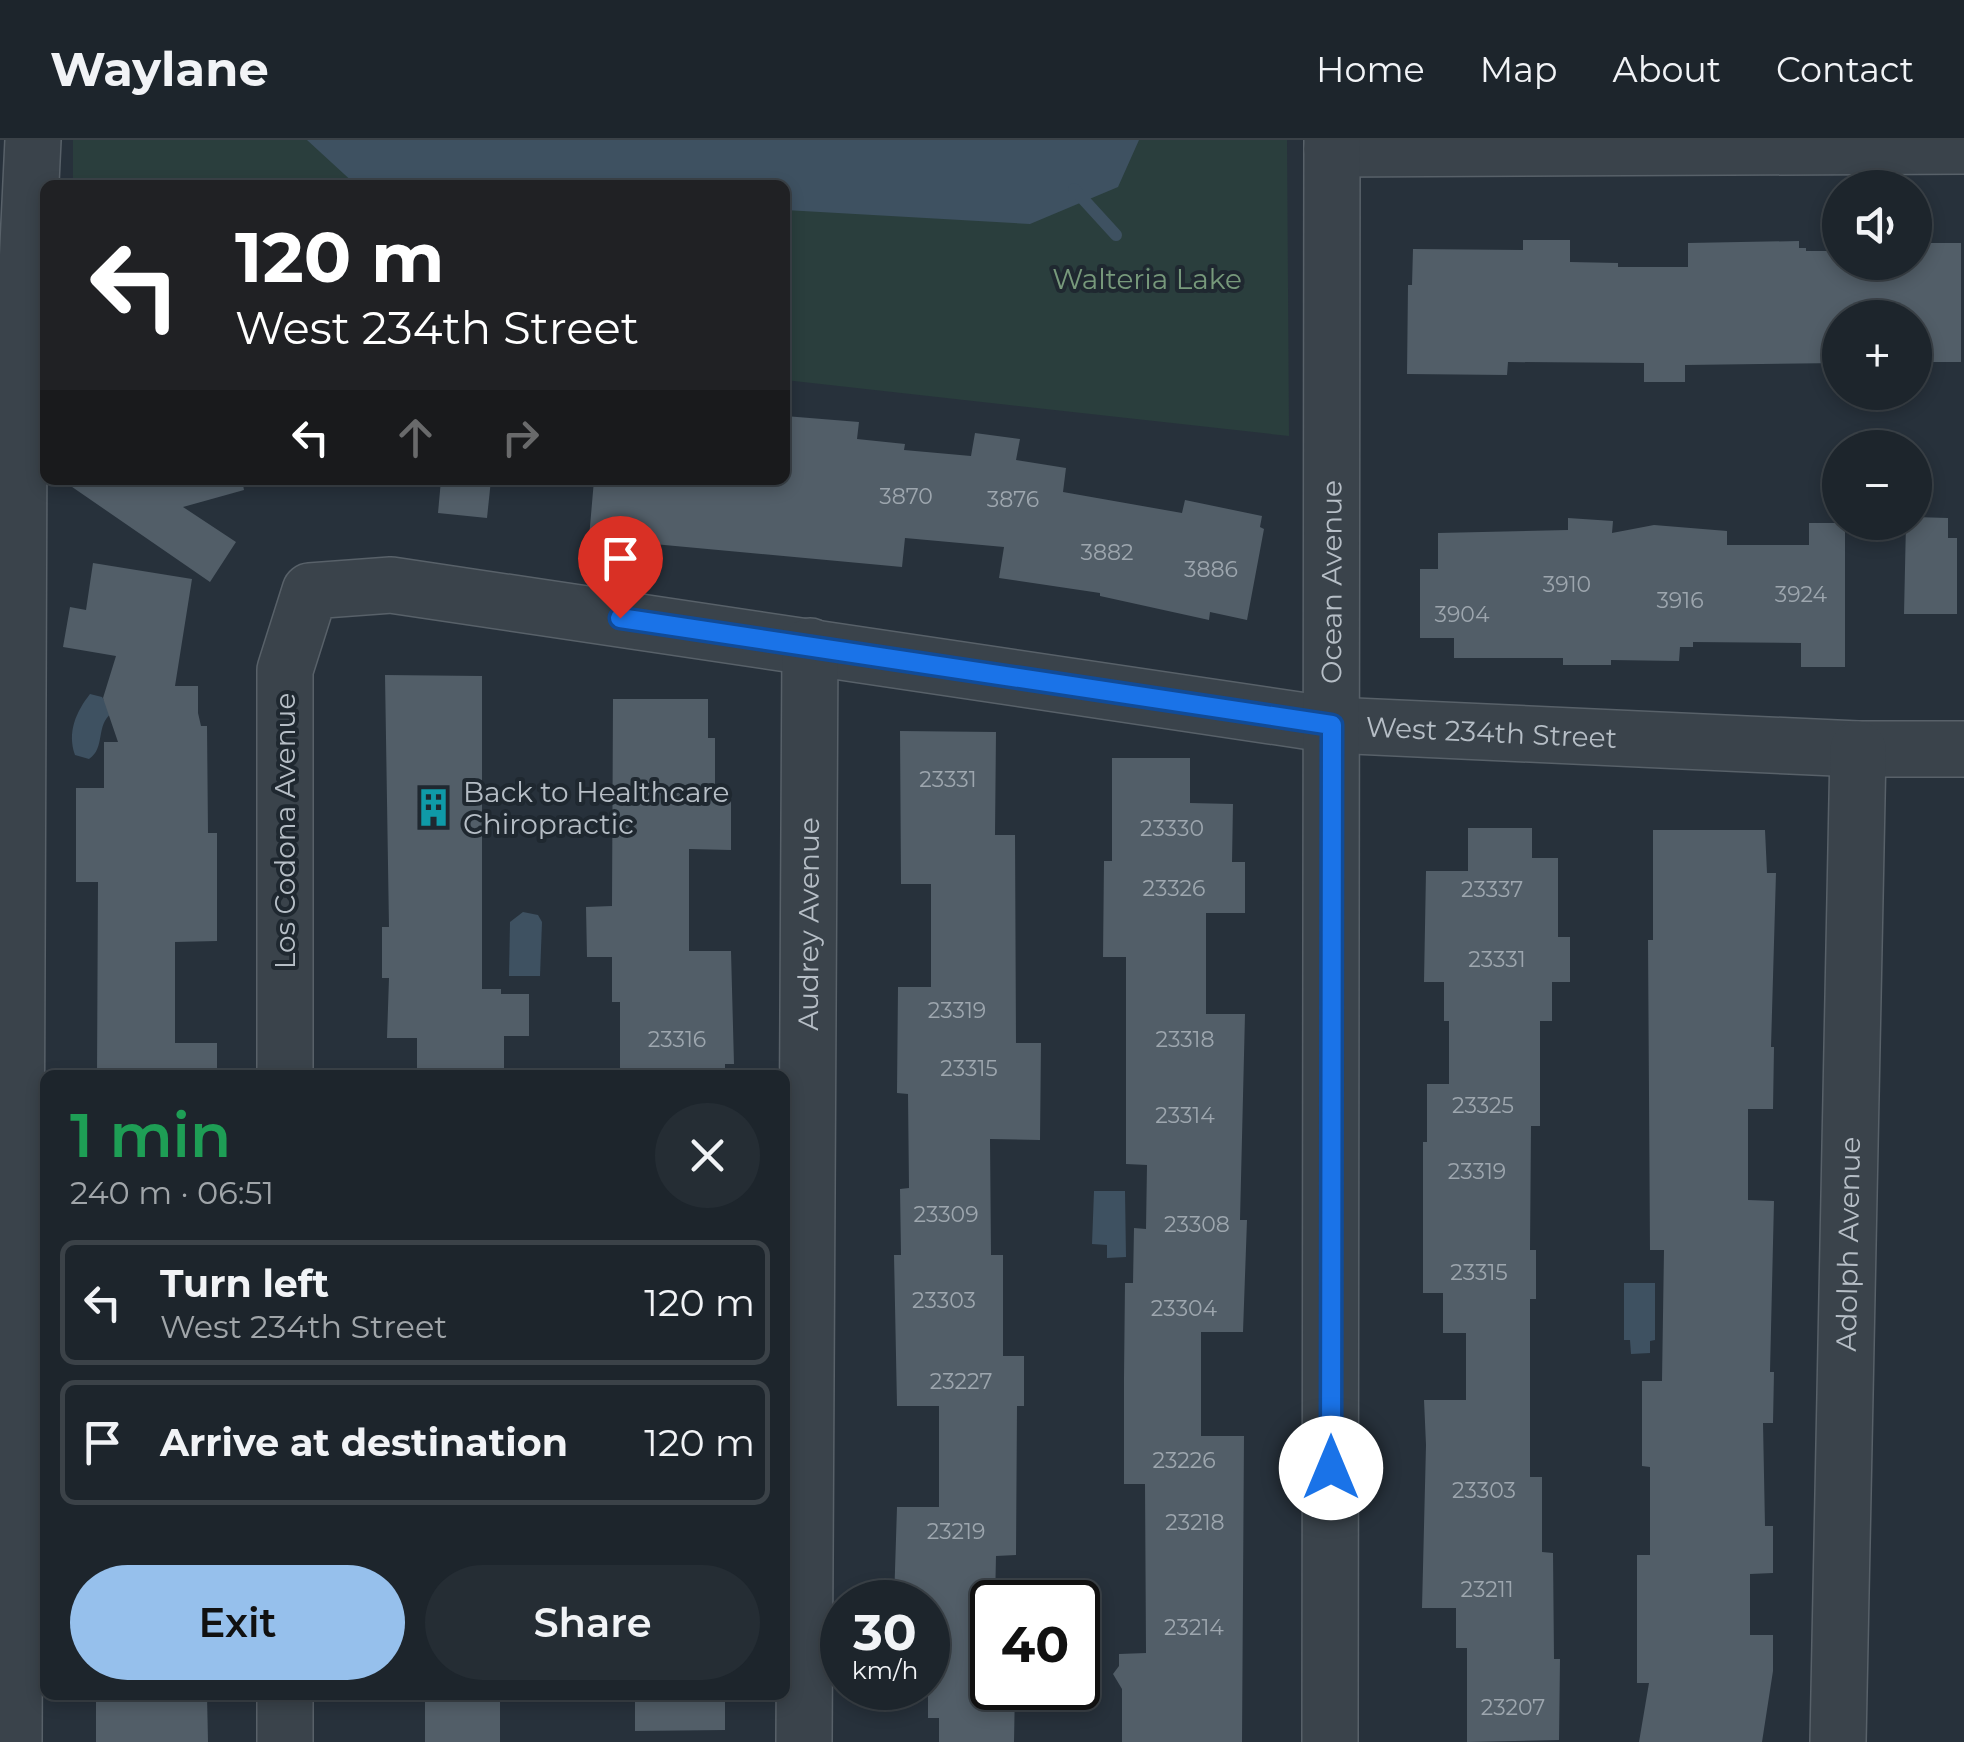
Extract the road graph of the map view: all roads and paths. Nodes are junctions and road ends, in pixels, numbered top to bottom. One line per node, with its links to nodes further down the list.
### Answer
1 (32, 140): 4 (street)
2 (1332, 144): 3 (street); 7 (street, Ocean Avenue)
3 (1964, 146)
4 (11, 372): 8 (street)
5 (310, 591): 6 (street, West 234th Street); 12 (street, Los Codona Avenue)
6 (810, 646): 7 (street, West 234th Street); 18 (street, Audrey Avenue)
7 (1332, 725): 9 (street, West 234th Street); 19 (street, Ocean Avenue)
8 (10, 744): 11 (street)
9 (1858, 748): 10 (street, West 234th Street); 20 (street, Adolph Avenue)
10 (1964, 749)
11 (9, 1002): 13 (street)
12 (286, 1070)
13 (8, 1302): 14 (street)
14 (7, 1616): 16 (street)
15 (286, 1700): 17 (street)
16 (14, 1742)
17 (286, 1742)
18 (804, 1742)
19 (1330, 1742)
20 (1838, 1742)

